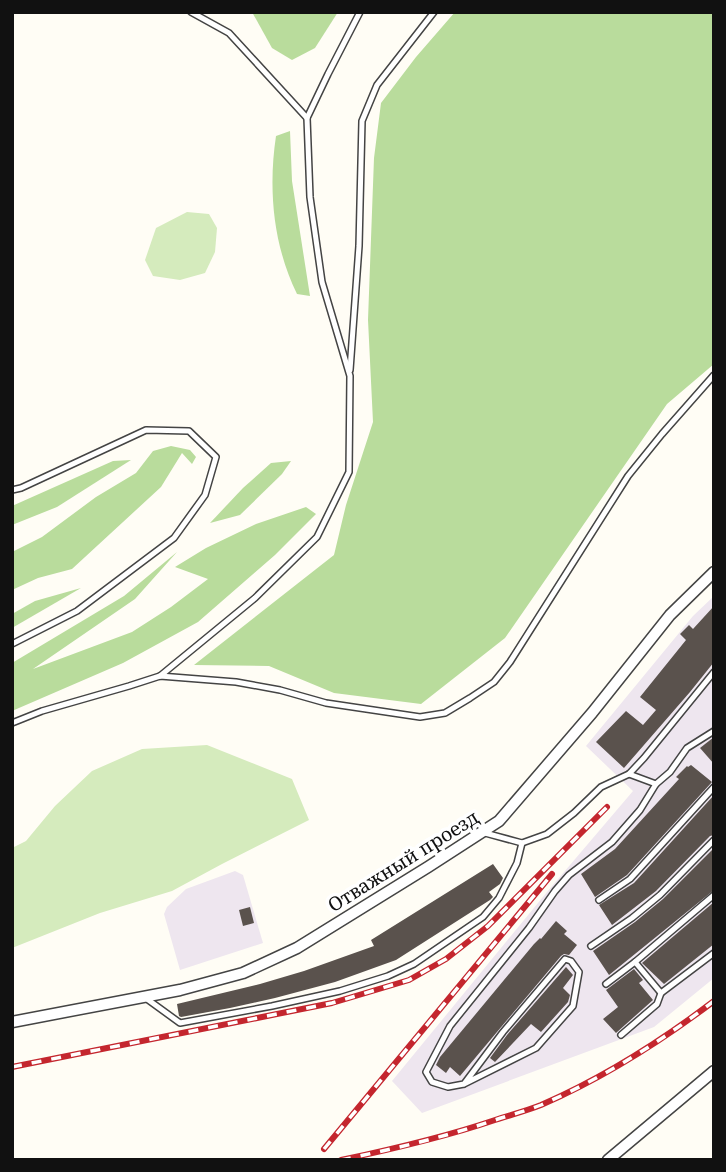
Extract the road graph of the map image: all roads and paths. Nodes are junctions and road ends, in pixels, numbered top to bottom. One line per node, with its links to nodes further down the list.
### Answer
1 (191, 12): 4 (lane)
2 (360, 12): 4 (lane)
3 (434, 12): 6 (lane)
4 (307, 118): 6 (lane)
5 (714, 375): 11 (lane)
6 (350, 376): 11 (lane)
7 (12, 490): 9 (lane)
8 (714, 572): 17 (street, Отважный проезд)
9 (12, 644)
10 (714, 672): 14 (lane)
11 (159, 676): 12 (lane)
12 (12, 723)
13 (714, 731): 15 (lane)
14 (629, 774): 15 (lane); 19 (lane)
15 (656, 784): 31 (lane)
16 (714, 787): 21 (lane)
17 (482, 832): 19 (lane); 27 (street, Отважный проезд)
18 (714, 840): 22 (lane)
19 (522, 843): 27 (lane)
20 (714, 895): 24 (lane)
21 (599, 900)
22 (591, 946)
23 (714, 953): 26 (lane)
24 (635, 962): 25 (lane); 26 (lane)
25 (606, 984)
26 (661, 993): 29 (lane)
27 (144, 997): 28 (street, Отважный проезд)
28 (12, 1022)
29 (621, 1035)
30 (714, 1071): 32 (street)
31 (464, 1084): 31 (lane)
32 (608, 1160)

